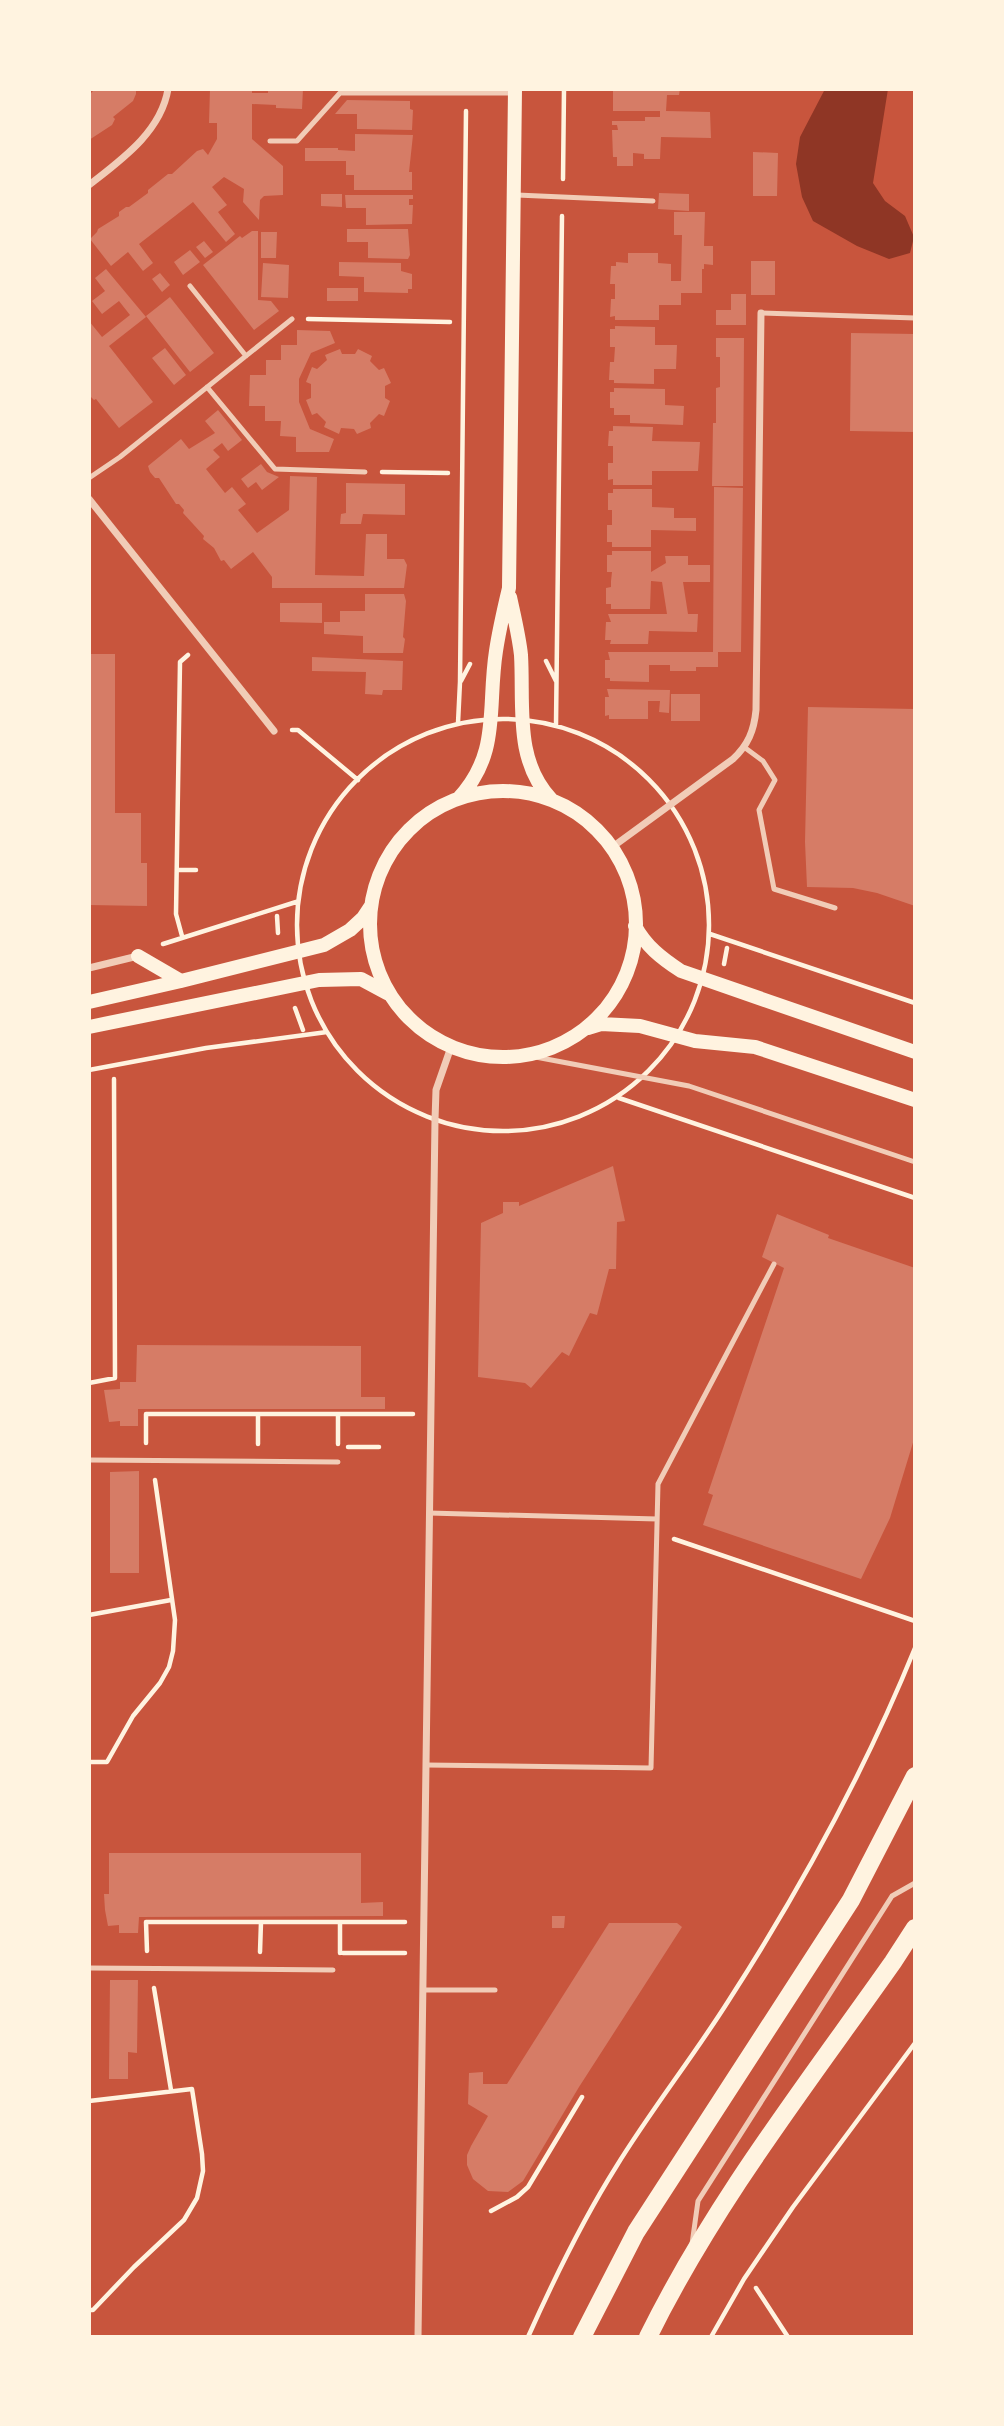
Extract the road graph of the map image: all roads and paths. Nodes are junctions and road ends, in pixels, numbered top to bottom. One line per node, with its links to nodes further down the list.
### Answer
1 (168, 89): 6 (street)
2 (564, 89): 8 (path)
3 (515, 91): 4 (lane); 7 (main road)
4 (466, 93): 5 (lane); 25 (path)
5 (270, 141)
6 (89, 185)
7 (514, 195): 8 (lane); 21 (main road)
8 (563, 196): 9 (lane); 26 (path)
9 (653, 201)
10 (190, 286): 15 (lane)
11 (761, 313): 12 (lane); 28 (street)
12 (915, 318)
13 (292, 319): 14 (path); 15 (lane)
14 (450, 322)
15 (246, 356): 16 (lane)
16 (207, 387): 17 (lane); 19 (lane)
17 (365, 472): 18 (path)
18 (448, 473)
19 (89, 478)
20 (89, 499): 22 (street)
21 (509, 588): 23 (main road); 24 (main road)
22 (204, 643): 27 (street); 34 (path)
23 (491, 721): 24 (path); 25 (path); 30 (main road)
24 (523, 721): 26 (path); 31 (main road)
25 (457, 723): 29 (path)
26 (556, 725): 32 (path)
27 (274, 731): 29 (path)
28 (744, 747): 32 (street); 38 (lane)
29 (358, 780): 36 (path)
30 (457, 800): 31 (main road); 37 (main road)
31 (554, 802): 33 (main road)
32 (671, 803): 33 (street); 40 (path)
33 (611, 848): 39 (main road)
34 (177, 870): 35 (path); 36 (path)
35 (196, 870)
36 (296, 902): 41 (path)
37 (372, 905): 41 (main road); 47 (main road)
38 (835, 908)
39 (635, 926): 44 (main road); 52 (main road)
40 (710, 934): 44 (path); 49 (path)
41 (299, 951): 45 (main road); 46 (path)
42 (138, 956): 43 (street); 45 (main road)
43 (89, 968)
44 (702, 980): 55 (path); 57 (main road)
45 (181, 981): 48 (main road)
46 (305, 982): 47 (main road); 51 (main road); 54 (path)
47 (390, 995): 56 (main road)
48 (89, 1002)
49 (915, 1003)
50 (294, 1006): 53 (path)
51 (89, 1027)
52 (584, 1029): 55 (main road); 58 (main road)
53 (303, 1030)
54 (327, 1032): 59 (path); 64 (path)
55 (675, 1036): 60 (path); 63 (main road)
56 (451, 1047): 58 (main road); 64 (street)
57 (915, 1052)
58 (525, 1055): 60 (lane)
59 (89, 1070)
60 (645, 1076): 62 (path); 65 (lane)
61 (114, 1079): 68 (path)
62 (618, 1097): 64 (path); 66 (path)
63 (915, 1100)
64 (435, 1120): 71 (street)
65 (915, 1162)
66 (915, 1198)
67 (775, 1264): 77 (lane)
68 (89, 1383)
69 (258, 1414): 70 (path); 73 (path); 74 (path)
70 (338, 1414): 71 (path); 75 (path)
71 (431, 1414): 76 (street)
72 (89, 1460): 73 (lane)
73 (150, 1460): 74 (lane); 79 (path)
74 (258, 1461): 75 (lane)
75 (338, 1462)
76 (429, 1513): 77 (lane); 84 (street)
77 (657, 1519): 78 (lane)
78 (657, 1533): 81 (path); 84 (lane)
79 (171, 1600): 80 (path); 83 (path)
80 (89, 1615)
81 (915, 1621)
82 (915, 1648): 106 (path)
83 (89, 1762)
84 (426, 1765): 89 (street)
85 (915, 1776): 107 (main road)
86 (915, 1883): 102 (lane)
87 (261, 1922): 88 (path); 92 (path); 93 (path)
88 (340, 1922): 89 (path); 94 (path)
89 (424, 1922): 95 (street)
90 (915, 1928): 102 (main road)
91 (89, 1968): 92 (lane)
92 (150, 1969): 93 (lane); 98 (path)
93 (260, 1969): 94 (lane)
94 (333, 1970)
95 (423, 1990): 96 (lane); 105 (street)
96 (495, 1990)
97 (915, 2043): 109 (path)
98 (171, 2090): 100 (path); 104 (path)
99 (582, 2097): 101 (path)
100 (89, 2101)
101 (491, 2211)
102 (690, 2258): 108 (main road)
103 (756, 2288): 110 (path)
104 (89, 2310)
105 (418, 2337)
106 (528, 2337)
107 (582, 2337)
108 (648, 2337)
109 (711, 2337)
110 (788, 2337)

